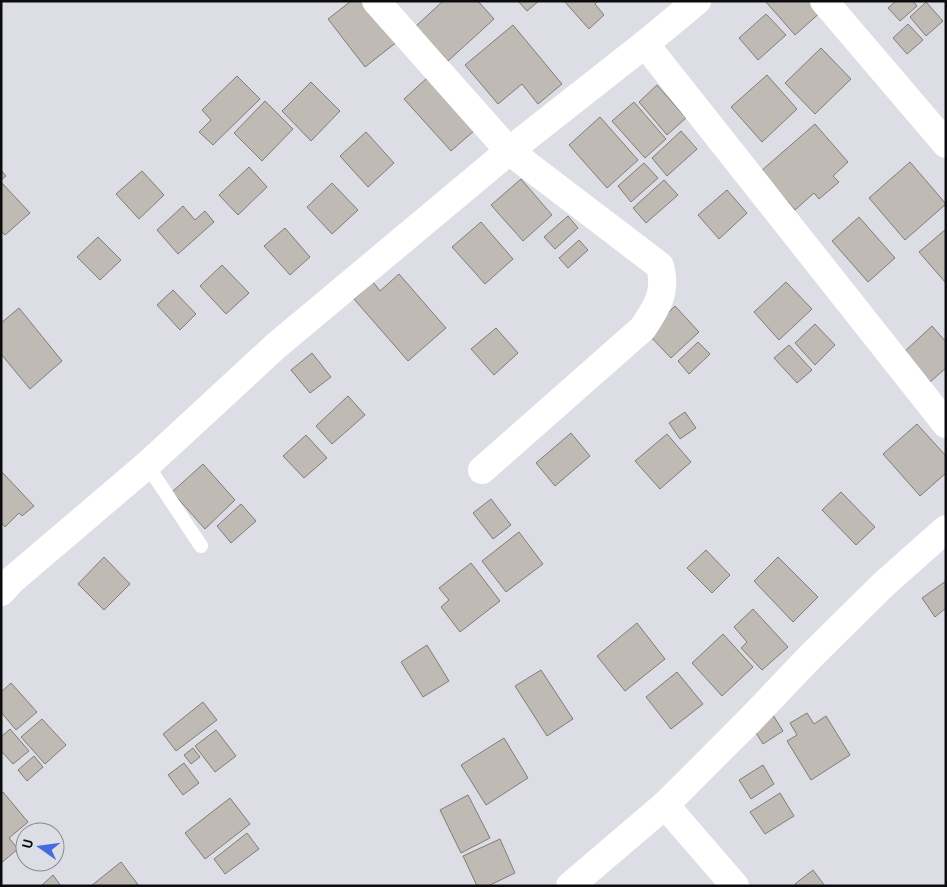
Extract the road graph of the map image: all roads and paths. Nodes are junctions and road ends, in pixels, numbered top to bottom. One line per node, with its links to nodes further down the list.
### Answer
1 (376, 1): 6 (street)
2 (697, 1): 4 (street)
3 (824, 1): 5 (street)
4 (645, 44): 6 (street); 7 (street)
5 (946, 144)
6 (509, 150): 8 (street); 9 (street)
7 (946, 424)
8 (147, 466): 11 (lane); 12 (street)
9 (482, 470)
10 (946, 528): 13 (street)
11 (201, 546)
12 (1, 592)
13 (665, 805): 14 (street); 15 (street)
14 (570, 886)
15 (735, 886)

